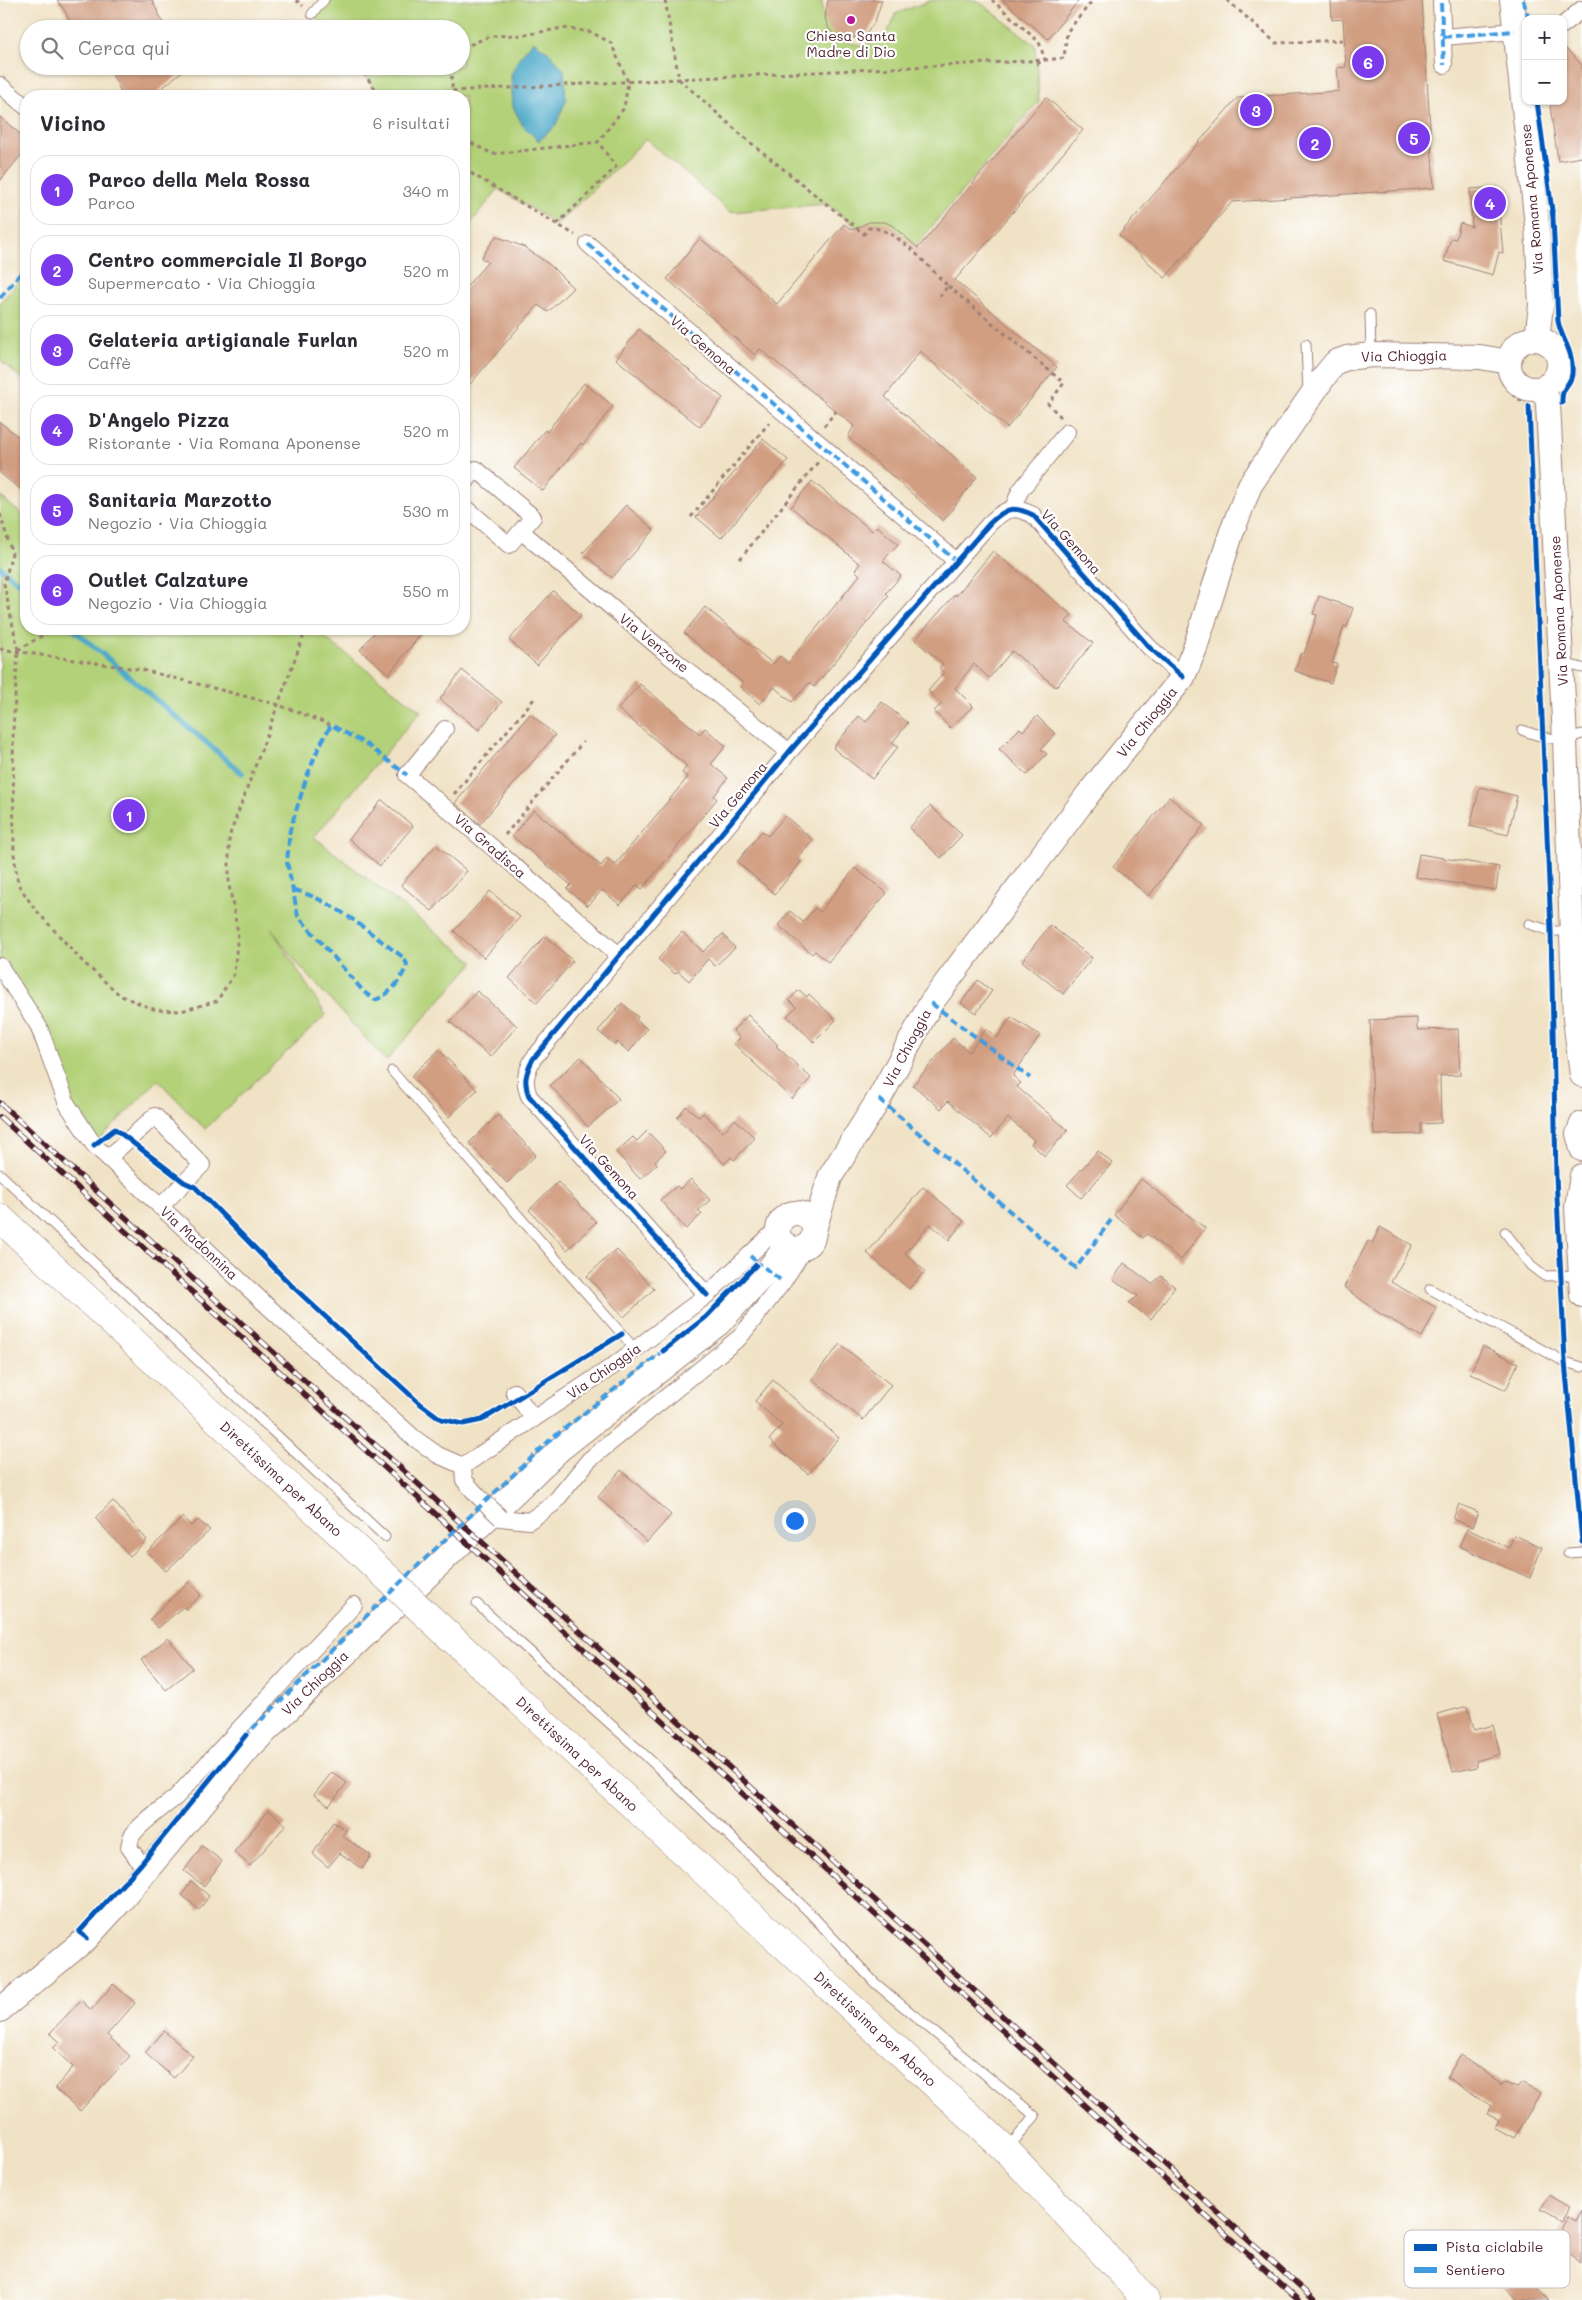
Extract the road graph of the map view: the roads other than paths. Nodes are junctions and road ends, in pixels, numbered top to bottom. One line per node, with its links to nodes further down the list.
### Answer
1 (324, 0): 5 (lane)
2 (1512, 0): 8 (street, Via Romana Aponense)
3 (1441, 3): 7 (street)
4 (1582, 9): 6 (street)
5 (312, 14)
6 (1567, 22)
7 (1443, 37): 8 (street); 9 (street)
8 (1520, 42): 14 (street, Via Romana Aponense)
9 (1444, 65)
10 (0, 85): 11 (street)
11 (20, 103)
12 (588, 244): 25 (street, Via Gemona)
13 (1370, 314): 16 (lane)
14 (1537, 339): 17 (street); 18 (street)
15 (1306, 344): 19 (lane)
16 (1371, 355): 17 (street, Via Chioggia); 19 (street, Via Chioggia)
17 (1505, 371): 18 (street)
18 (1544, 387): 26 (street, Via Romana Aponense)
19 (1308, 400): 27 (street, Via Chioggia)
20 (1067, 432): 22 (street)
21 (470, 476): 24 (street)
22 (1013, 508): 25 (street, Via Gemona); 27 (street, Via Gemona)
23 (470, 511): 24 (street)
24 (521, 532): 31 (street, Via Venzone)
25 (956, 561): 31 (street, Via Gemona)
26 (1572, 665): 30 (street, Via Romana Aponense)
27 (1183, 677): 46 (street, Via Chioggia)
28 (446, 729): 34 (street, Via Gradisca)
29 (1522, 730): 30 (lane)
30 (1574, 737): 33 (street, Via Romana Aponense)
31 (789, 752): 34 (street, Via Gemona)
32 (1529, 924): 33 (lane)
33 (1576, 944): 37 (street, Via Romana Aponense)
34 (619, 955): 49 (street, Via Gemona)
35 (0, 966): 40 (street, Via Madonnina)
36 (392, 1071): 50 (lane)
37 (1582, 1075)
38 (1582, 1124): 39 (street)
39 (1582, 1149)
40 (108, 1158): 43 (street, Via Madonnina); 43 (street)
41 (0, 1174): 55 (lane)
42 (1582, 1176): 47 (street)
43 (160, 1207): 54 (street, Via Madonnina)
44 (0, 1218): 62 (highway, Direttissima per Abano, bridge)
45 (1505, 1232): 47 (lane)
46 (795, 1233): 49 (street, Via Chioggia); 54 (street, Via Chioggia, bridge); 60 (street, Via Chioggia)
47 (1581, 1285)
48 (1430, 1289): 51 (lane)
49 (707, 1295): 50 (street, Via Chioggia)
50 (635, 1349): 53 (street, Via Chioggia)
51 (1582, 1367)
52 (514, 1392): 53 (street)
53 (534, 1419): 54 (street, Via Chioggia)
54 (463, 1466)
55 (385, 1536)
56 (1582, 1552): 57 (lane)
57 (1568, 1553)
58 (477, 1604): 62 (lane)
59 (354, 1605): 60 (street, Via Chioggia)
60 (149, 1866): 61 (street, Via Chioggia)
61 (0, 2010)
62 (1006, 2150): 63 (highway, Direttissima per Abano)
63 (1145, 2300)

